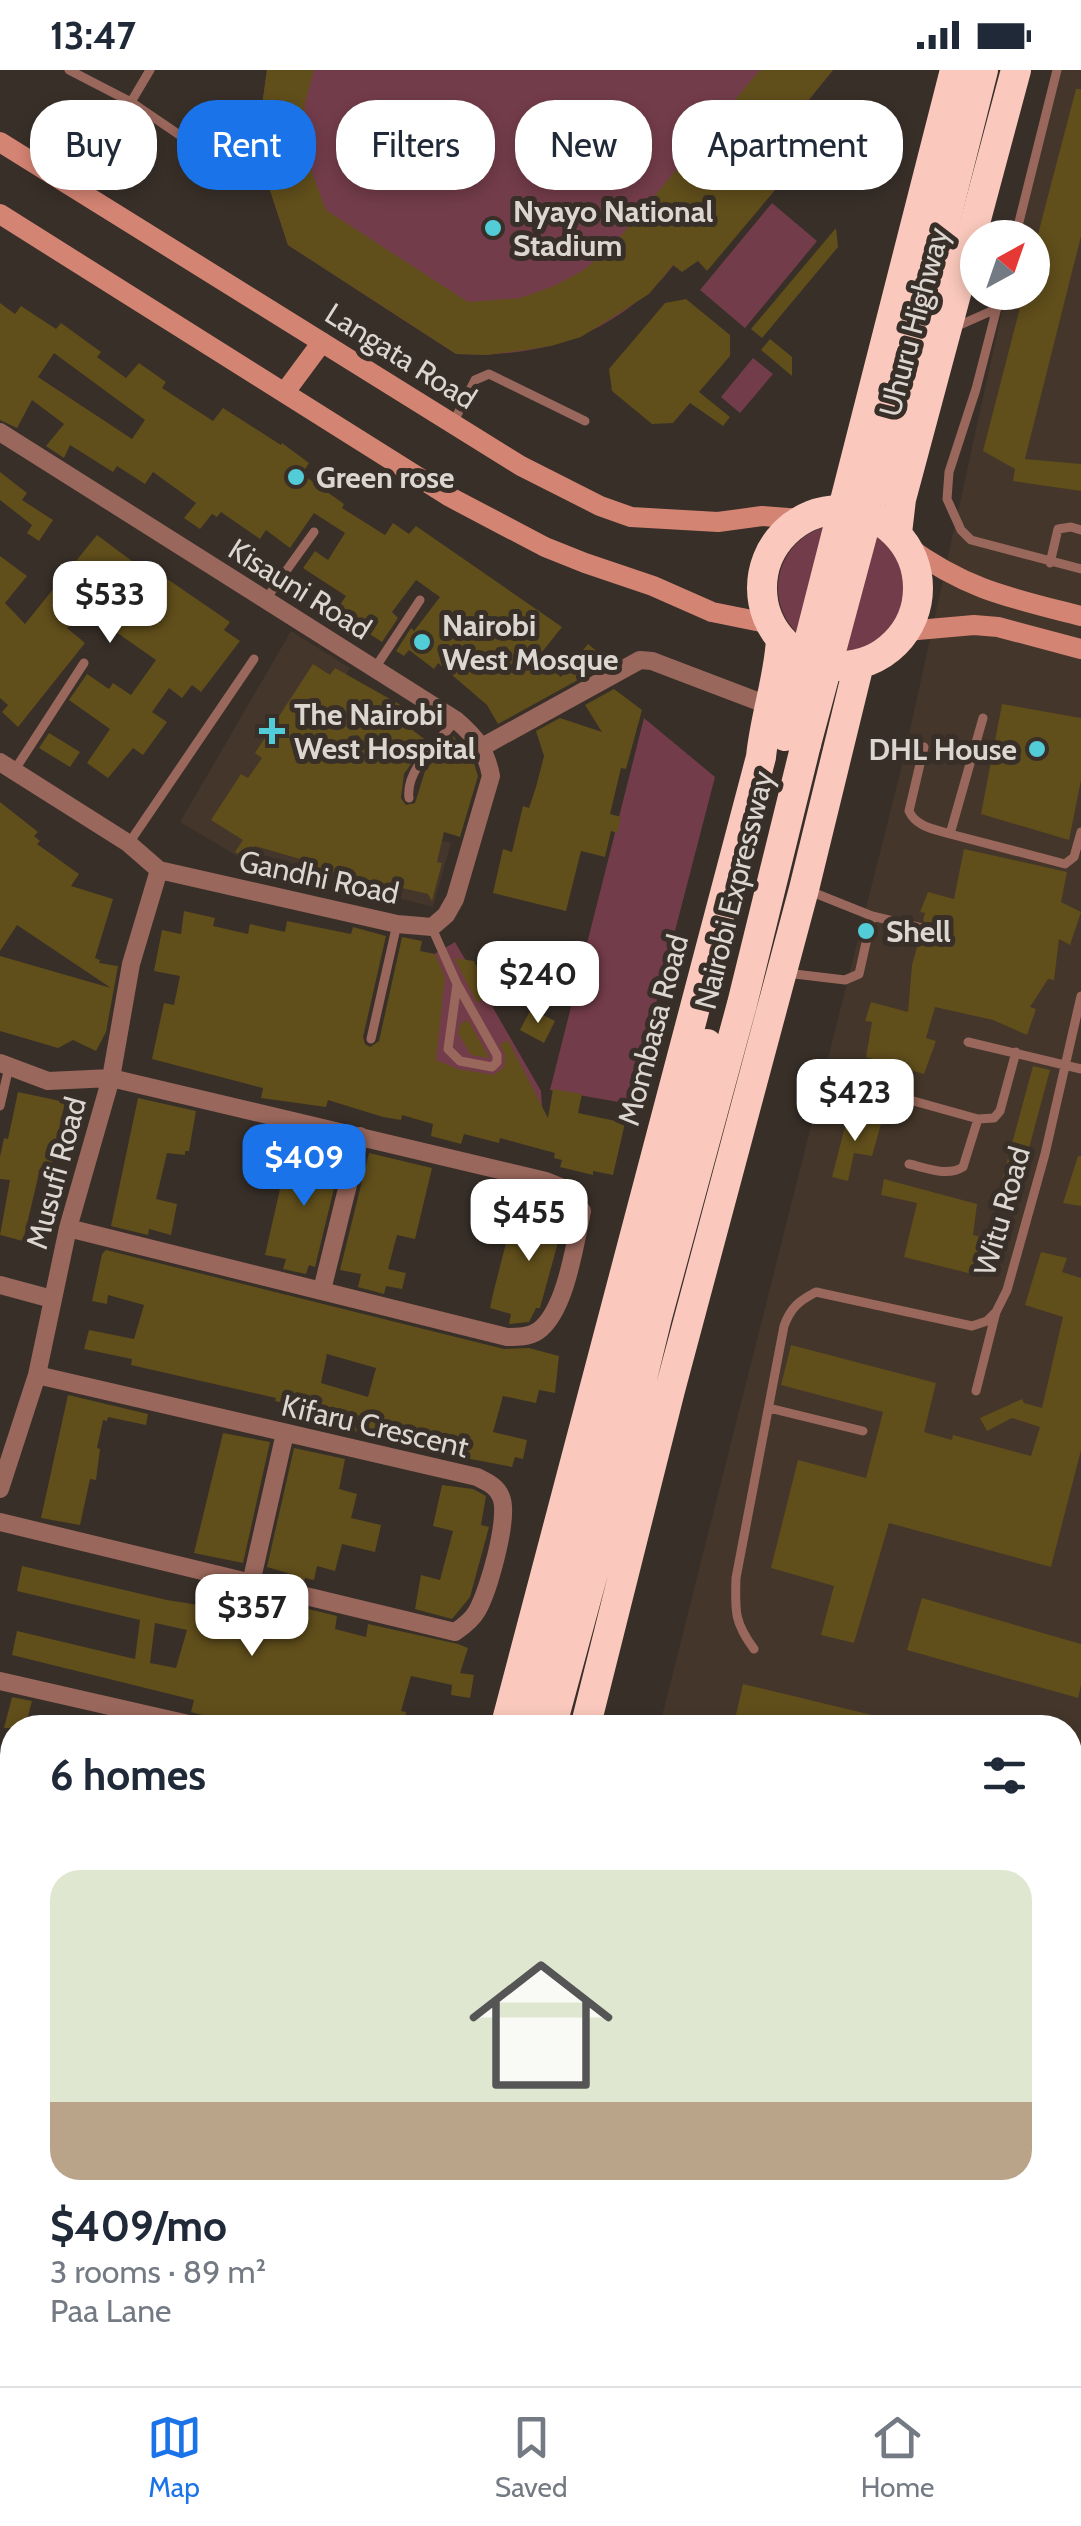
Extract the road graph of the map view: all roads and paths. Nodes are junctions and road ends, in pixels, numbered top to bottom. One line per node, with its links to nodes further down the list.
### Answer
1 (69, 70): 8 (lane)
2 (150, 70): 9 (lane)
3 (943, 70): 23 (highway, Uhuru Highway)
4 (955, 70): 87 (highway, Nairobi Expressway, bridge)
5 (983, 70): 88 (highway, Nairobi Expressway, bridge)
6 (1016, 70): 17 (highway, Uhuru Highway)
7 (1058, 70): 12 (lane)
8 (127, 100)
9 (132, 100)
10 (0, 142): 18 (main road, Langata Road)
11 (0, 214): 14 (main road)
12 (1020, 220)
13 (0, 226): 14 (street)
14 (32, 234): 19 (main road)
15 (994, 310): 17 (lane)
16 (996, 310): 27 (lane)
17 (948, 330): 26 (highway, Uhuru Highway)
18 (322, 342): 19 (main road); 21 (main road, Langata Road)
19 (286, 392): 32 (main road)
20 (585, 421): 21 (lane)
21 (453, 423): 23 (main road, Langata Road)
22 (0, 432): 29 (street, Kisauni Road)
23 (812, 515): 26 (highway); 32 (highway)
24 (1081, 530): 27 (lane)
25 (314, 532): 29 (lane)
26 (902, 540): 31 (main road); 33 (highway)
27 (1050, 563): 28 (lane)
28 (1081, 569)
29 (266, 600): 38 (street, Kisauni Road)
30 (420, 600): 38 (lane)
31 (1081, 616)
32 (776, 632): 37 (highway); 39 (highway, Mombasa Road)
33 (906, 632): 34 (main road); 37 (highway)
34 (1081, 649)
35 (254, 659): 48 (lane)
36 (84, 663): 44 (lane)
37 (858, 664): 50 (highway)
38 (375, 668): 41 (street, Kisauni Road)
39 (770, 706): 43 (street); 86 (highway, Mombasa Road)
40 (983, 718): 47 (lane)
41 (456, 720): 43 (street, Kisauni Road); 45 (lane)
42 (924, 746): 47 (lane)
43 (482, 747): 53 (street, Gandhi Road)
44 (7, 767): 48 (street)
45 (409, 798)
46 (1081, 832): 47 (lane)
47 (950, 834)
48 (128, 843): 49 (street)
49 (159, 870): 52 (street, Gandhi Road); 64 (street, Musufi Road)
50 (804, 889): 51 (lane); 55 (highway)
51 (872, 916): 54 (lane); 55 (lane)
52 (397, 924): 53 (street, Gandhi Road); 58 (lane)
53 (432, 927): 56 (lane)
54 (922, 928)
55 (782, 972): 89 (highway)
56 (457, 984): 56 (lane)
57 (1081, 996): 61 (lane, Witu Road)
58 (371, 1039)
59 (968, 1042): 60 (lane)
60 (1016, 1052): 61 (lane); 67 (lane)
61 (1065, 1062): 63 (lane); 74 (lane, Witu Road)
62 (5, 1065): 64 (street); 66 (lane)
63 (1081, 1068)
64 (110, 1078): 68 (street); 70 (street, Musufi Road)
65 (892, 1094): 67 (lane)
66 (0, 1106)
67 (978, 1118): 69 (lane)
68 (360, 1136): 72 (street); 72 (street)
69 (909, 1164)
70 (68, 1228): 72 (street); 73 (street, Musufi Road)
71 (0, 1285): 73 (street)
72 (322, 1290)
73 (52, 1299): 75 (street, Musufi Road)
74 (996, 1312): 76 (lane); 77 (lane, Witu Road)
75 (37, 1375): 79 (street, Kifaru Crescent); 80 (street, Musufi Road)
76 (976, 1391)
77 (769, 1408): 78 (lane); 83 (lane)
78 (863, 1431)
79 (286, 1434): 82 (street); 82 (street, Kifaru Crescent)
80 (0, 1489)
81 (0, 1522): 82 (street, Kifaru Crescent)
82 (251, 1583)
83 (754, 1648)
84 (0, 1681): 85 (street)
85 (149, 1715)
86 (508, 1715)
87 (529, 1715)
88 (555, 1715)
89 (588, 1715)

